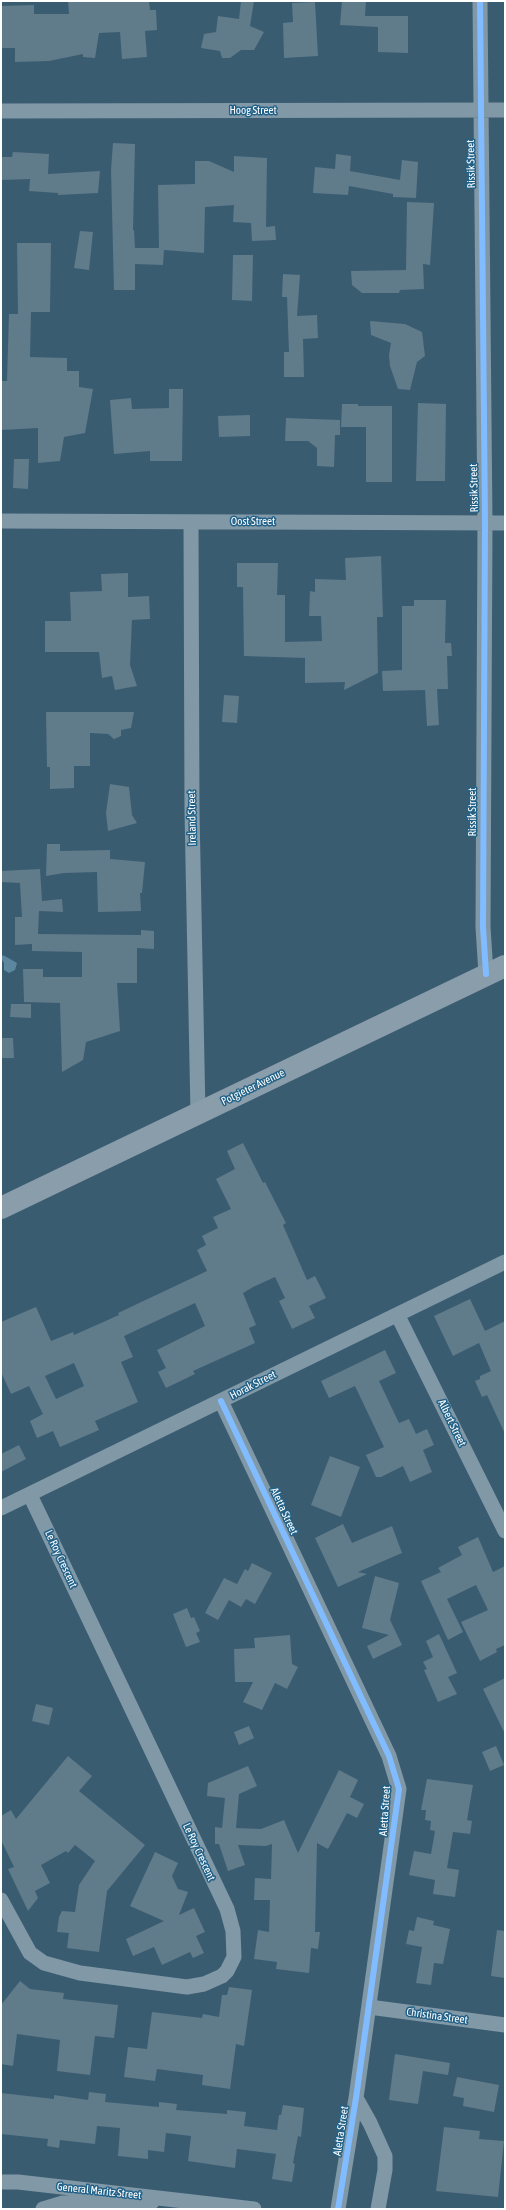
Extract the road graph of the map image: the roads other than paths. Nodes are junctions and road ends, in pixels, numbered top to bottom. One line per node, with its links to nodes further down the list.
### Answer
1 (480, 1): 2 (street, Rissik Street)
2 (480, 110): 3 (street, Hoog Street); 4 (street, Hoog Street); 7 (street, Rissik Street)
3 (505, 110)
4 (1, 111)
5 (1, 521): 6 (street, Oost Street)
6 (191, 522): 7 (street, Oost Street); 10 (street, Ireland Street)
7 (485, 523): 8 (street, Oost Street); 9 (street, Rissik Street)
8 (505, 523)
9 (496, 970): 10 (street, Potgieter Avenue)
10 (198, 1114): 11 (street, Potgieter Avenue)
11 (1, 1208)
12 (505, 1262): 13 (street, Horak Street)
13 (398, 1316): 14 (street, Horak Street); 17 (street, Albert Street)
14 (221, 1401): 15 (street, Horak Street); 19 (street, Aletta Street)
15 (30, 1495): 16 (street, Horak Street); 18 (street, Le Roy Crescent)
16 (1, 1508)
17 (505, 1531)
18 (1, 1900)
19 (368, 2007): 20 (street, Christina Street); 21 (street, Aletta Street)
20 (505, 2025)
21 (356, 2098): 30 (street, Aletta Street); 31 (street, Aletta Street)
22 (1, 2182): 23 (street, General Maritz Street)
23 (18, 2182): 24 (street); 25 (street, General Maritz Street)
24 (1, 2190)
25 (180, 2200): 26 (street, General Maritz Street); 29 (street, General Maritz Street)
26 (154, 2202): 27 (street, General Maritz Street); 28 (street, General Maritz Street)
27 (43, 2209)
28 (109, 2209)
29 (254, 2209)
30 (338, 2209)
31 (378, 2209)

